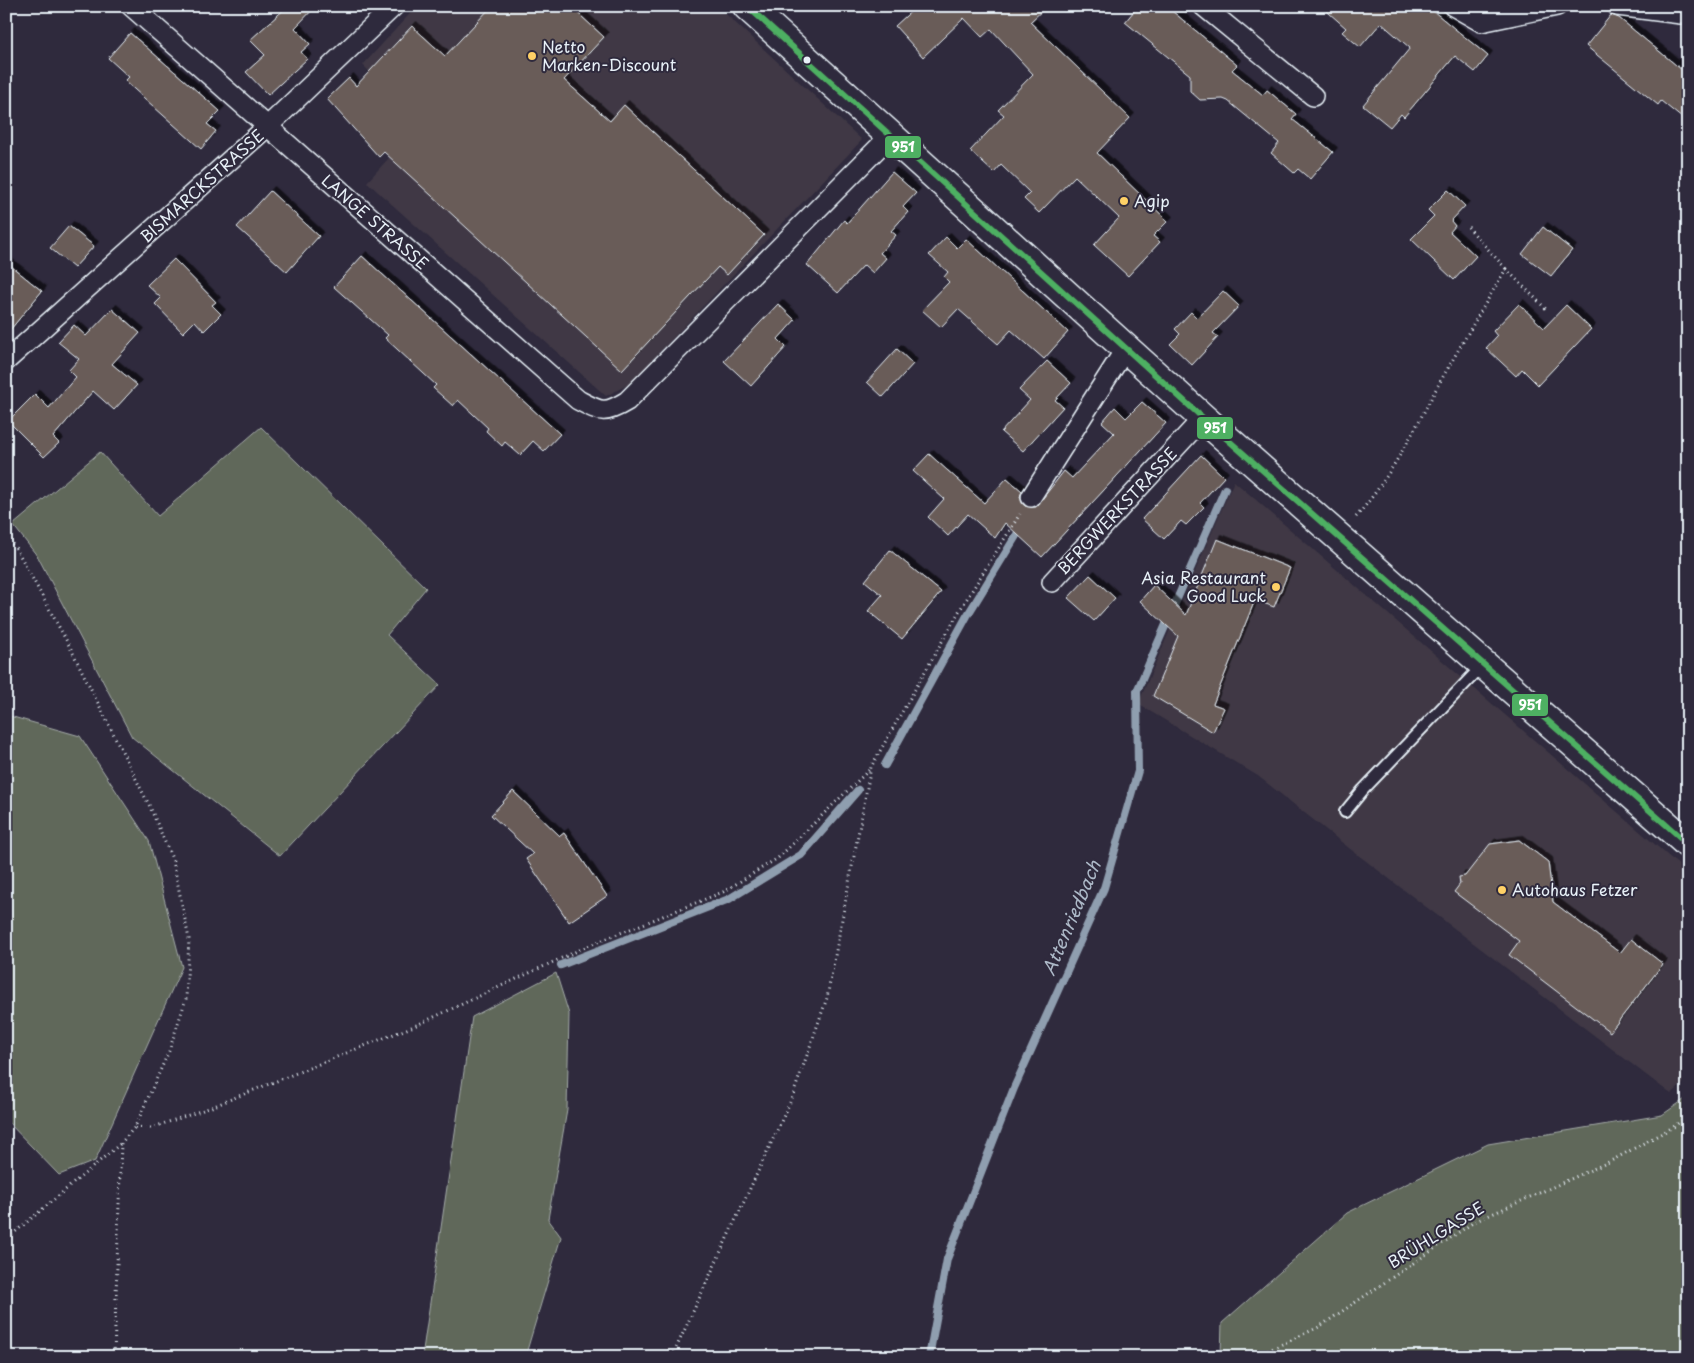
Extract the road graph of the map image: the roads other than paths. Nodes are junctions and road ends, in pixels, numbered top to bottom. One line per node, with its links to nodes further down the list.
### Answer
1 (131, 6): 10 (street, LANGE STRASSE)
2 (394, 6): 10 (street, BISMARCKSTRASSE)
3 (747, 6): 11 (main road)
4 (1203, 6): 9 (street)
5 (1453, 6): 6 (street)
6 (1557, 6)
7 (1617, 6): 8 (street)
8 (1681, 14)
9 (1313, 96)
10 (267, 127): 11 (street, LANGE STRASSE); 13 (street, BISMARCKSTRASSE)
11 (890, 136): 12 (main road)
12 (1126, 348): 14 (main road); 15 (street)
13 (6, 361)
14 (1203, 418): 16 (street, BERGWERKSTRASSE); 17 (main road)
15 (1031, 497)
16 (1052, 582)
17 (1484, 664): 18 (lane); 19 (main road)
18 (1345, 812)
19 (1688, 844)

